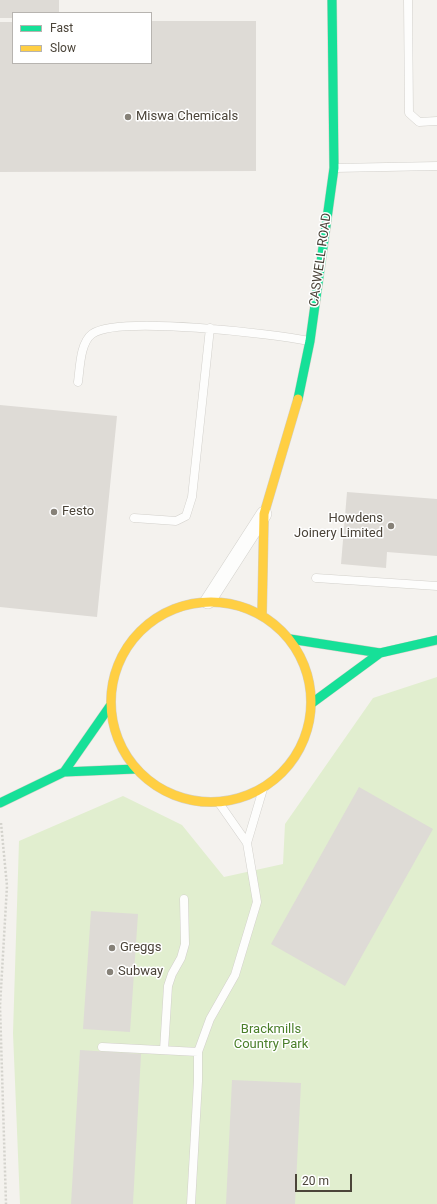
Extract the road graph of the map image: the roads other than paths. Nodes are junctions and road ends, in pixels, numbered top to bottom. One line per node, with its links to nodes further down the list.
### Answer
1 (332, 0): 5 (street, CASWELL ROAD)
2 (408, 0): 3 (lane)
3 (437, 121)
4 (437, 166): 5 (lane)
5 (334, 168): 7 (street, CASWELL ROAD)
6 (210, 328): 7 (lane); 8 (lane); 10 (lane)
7 (310, 341): 9 (street, CASWELL ROAD)
8 (78, 382)
9 (264, 514): 13 (street, CASWELL ROAD); 14 (street, CASWELL ROAD)
10 (134, 518)
11 (316, 578): 12 (lane)
12 (437, 586)
13 (208, 601): 14 (street); 19 (street)
14 (262, 615): 15 (street)
15 (290, 639): 17 (street); 18 (street)
16 (437, 640): 17 (street)
17 (380, 653): 18 (street)
18 (312, 702): 22 (street)
19 (110, 706): 20 (street); 21 (street)
20 (135, 769): 21 (street); 24 (street)
21 (64, 772): 23 (street)
22 (263, 789): 24 (street); 25 (lane)
23 (0, 803)
24 (219, 803): 25 (lane)
25 (247, 843): 29 (lane)
26 (184, 898): 28 (lane)
27 (102, 1047): 28 (lane)
28 (164, 1050): 29 (lane)
29 (198, 1052): 30 (lane)
30 (191, 1204)

